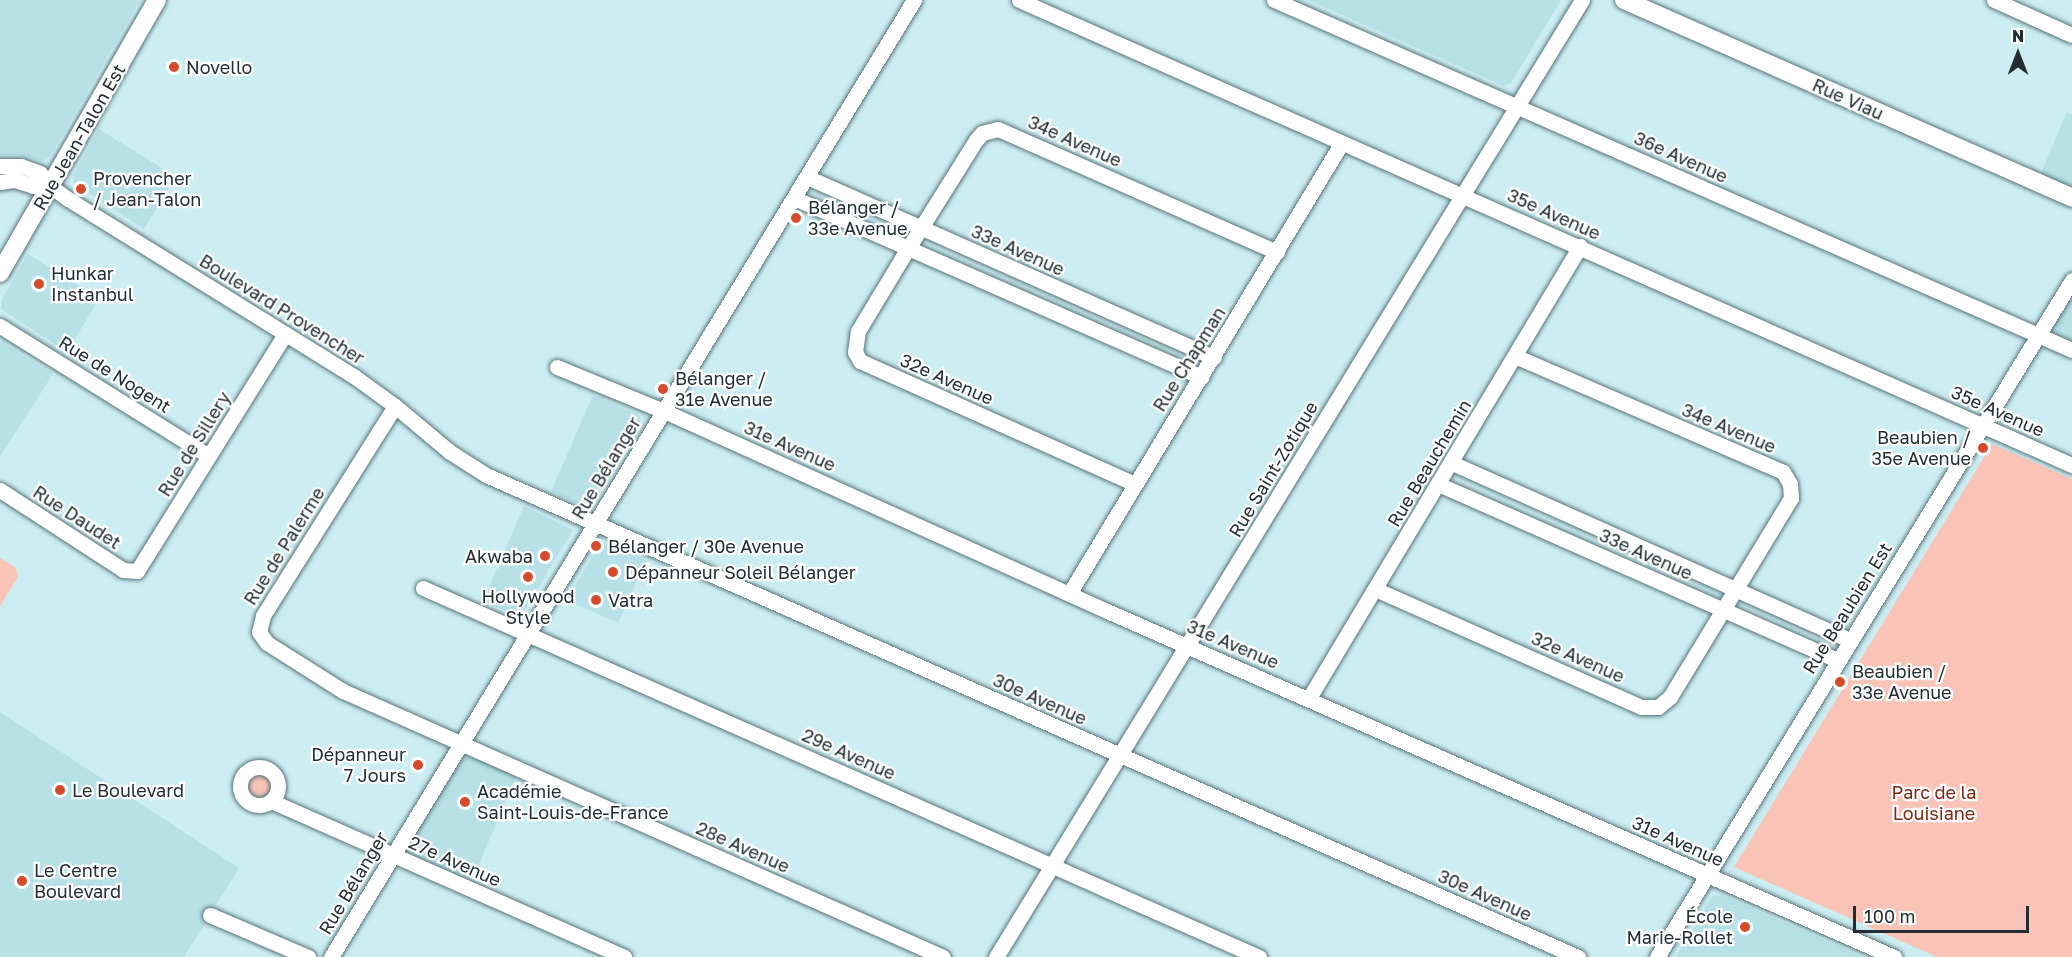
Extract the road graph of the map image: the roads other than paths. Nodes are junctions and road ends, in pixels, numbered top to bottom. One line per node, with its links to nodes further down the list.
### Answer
1 (157, 0): 14 (main road, Rue Jean-Talon Est)
2 (914, 0): 12 (street, Rue Bélanger)
3 (1019, 0): 10 (street, 35e Avenue)
4 (1274, 0): 9 (street, 36e Avenue)
5 (1582, 0): 9 (street, Rue Saint-Zotique)
6 (1624, 0): 17 (main road, Rue Viau)
7 (1994, 0): 8 (street)
8 (2072, 35)
9 (1517, 107): 15 (street, Rue Saint-Zotique); 26 (street, 36e Avenue)
10 (1341, 144): 15 (street, 35e Avenue); 21 (street, Rue Chapman)
11 (0, 166): 14 (street, Boulevard Provencher)
12 (807, 177): 16 (street, Rue Bélanger); 18 (street, 33e Avenue)
13 (0, 182): 14 (street, Boulevard Provencher)
14 (50, 186): 22 (main road, Rue Jean-Talon Est); 25 (street, Boulevard Provencher)
15 (1461, 194): 19 (street, 35e Avenue); 51 (street, Rue Saint-Zotique)
16 (794, 198): 20 (street); 33 (street, Rue Bélanger)
17 (2072, 198)
18 (921, 229): 20 (street, 34e Avenue); 21 (street, 34e Avenue); 29 (street, 33e Avenue)
19 (1580, 246): 28 (street, Rue Beauchemin); 34 (street, 35e Avenue)
20 (908, 249): 31 (street); 39 (street, 32e Avenue)
21 (1278, 252): 29 (street, Rue Chapman)
22 (0, 273)
23 (2072, 280): 26 (street, Rue Beaubien Est)
24 (0, 326): 35 (street, Rue de Nogent)
25 (285, 334): 32 (street, Boulevard Provencher); 35 (street, Rue de Sillery)
26 (2038, 336): 27 (street, 36e Avenue); 34 (street, Rue Beaubien Est)
27 (2072, 350)
28 (1515, 356): 36 (street, Rue Beauchemin); 45 (street, 34e Avenue)
29 (1214, 357): 31 (street, Rue Chapman)
30 (557, 367): 33 (street, 31e Avenue)
31 (1201, 377): 39 (street, Rue Chapman)
32 (394, 406): 38 (street, Boulevard Provencher); 54 (street, Rue de Palerme)
33 (664, 411): 42 (street, Rue Bélanger); 47 (street, 31e Avenue)
34 (1982, 425): 37 (street, 35e Avenue); 50 (street, Rue Beaubien Est)
35 (209, 456): 43 (street, Rue de Sillery)
36 (1452, 463): 40 (street, Rue Beauchemin); 45 (street, 33e Avenue)
37 (2072, 465)
38 (486, 475): 42 (street, 30e Avenue)
39 (1135, 484): 47 (street, Rue Chapman)
40 (1438, 484): 46 (street, Rue Beauchemin); 48 (street, 33e Avenue)
41 (0, 490): 43 (street, Rue Daudet)
42 (595, 524): 49 (street, Rue Bélanger); 55 (street, 30e Avenue)
43 (134, 572)
44 (423, 588): 49 (street, 29e Avenue)
45 (1736, 588): 48 (street, 34e Avenue); 50 (street, 33e Avenue)
46 (1375, 589): 48 (street, 32e Avenue); 53 (street, Rue Beauchemin)
47 (1069, 594): 51 (street, 31e Avenue)
48 (1722, 608): 52 (street, 33e Avenue)
49 (528, 634): 54 (street, Rue Bélanger); 58 (street, 29e Avenue)
50 (1850, 640): 52 (street, Rue Beaubien Est)
51 (1188, 646): 53 (street, 31e Avenue); 55 (street, Rue Saint-Zotique)
52 (1837, 660): 59 (street, Rue Beaubien Est)
53 (1309, 698): 59 (street, 31e Avenue)
54 (460, 745): 57 (street, Rue Bélanger); 64 (street, 28e Avenue)
55 (1120, 755): 58 (street, Rue Saint-Zotique); 67 (street, 30e Avenue)
56 (271, 801): 57 (street, 27e Avenue)
57 (392, 855): 62 (street, Rue Bélanger); 63 (street, 27e Avenue)
58 (1053, 866): 65 (street, Rue Saint-Zotique); 66 (street, 29e Avenue)
59 (1706, 875): 68 (street, Rue Beaubien Est); 69 (street, 31e Avenue)
60 (210, 915): 61 (street)
61 (308, 957)
62 (331, 957)
63 (624, 957)
64 (943, 957)
65 (996, 957)
66 (1259, 957)
67 (1578, 957)
68 (1657, 957)
69 (1894, 957)

